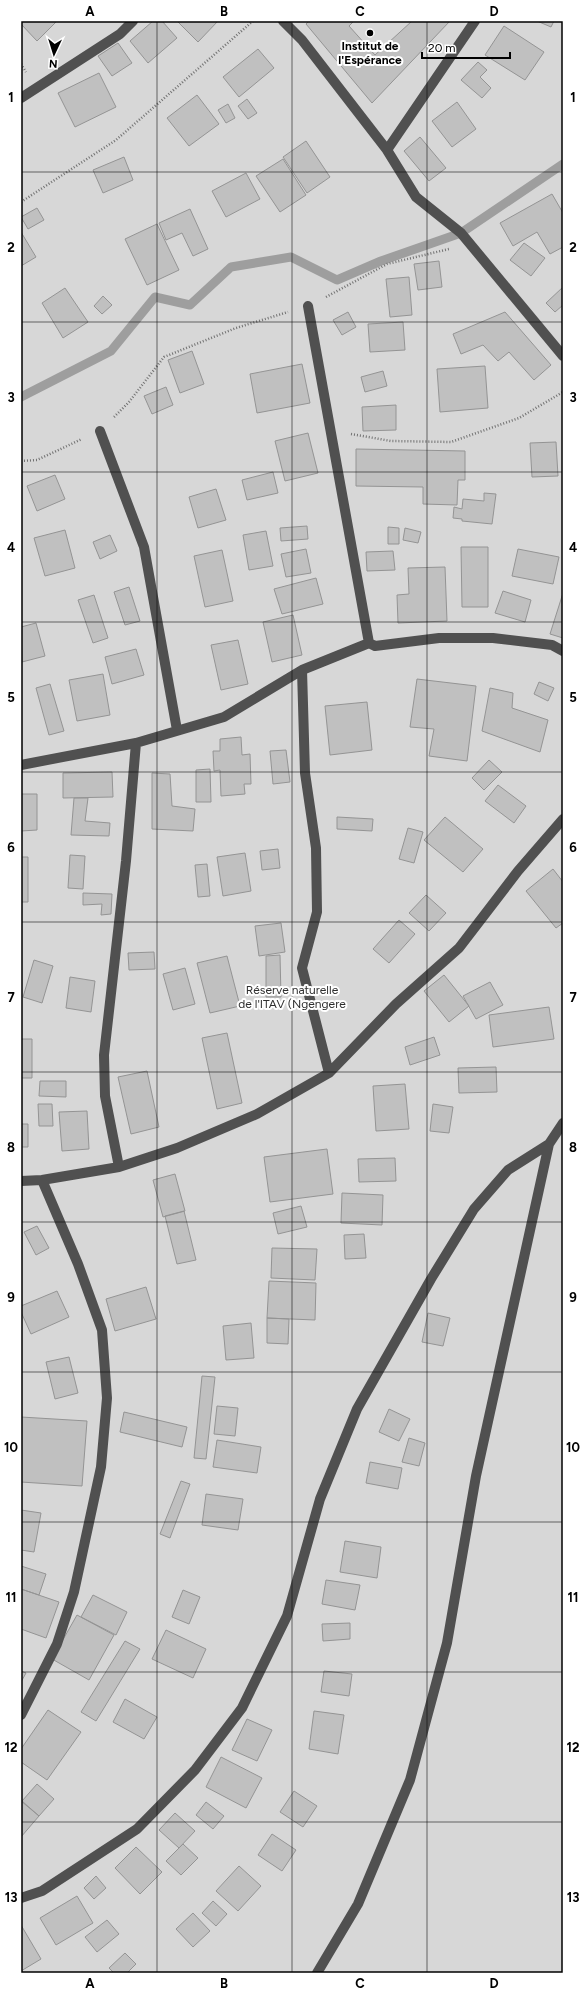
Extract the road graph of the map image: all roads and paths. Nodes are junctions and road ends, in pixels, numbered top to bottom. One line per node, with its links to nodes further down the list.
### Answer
1 (133, 21): 5 (street)
2 (253, 21): 7 (path)
3 (283, 21): 6 (street)
4 (475, 21): 6 (street)
5 (21, 98)
6 (388, 150): 8 (street)
7 (21, 202)
8 (469, 245): 9 (path); 10 (street)
9 (308, 306): 12 (path); 13 (street)
10 (563, 356)
11 (563, 392): 13 (path)
12 (100, 431): 14 (path); 18 (street)
13 (330, 431): 15 (street)
14 (21, 461)
15 (369, 643): 16 (street); 17 (street)
16 (563, 651)
17 (302, 670): 18 (street); 22 (street)
18 (177, 730): 19 (street)
19 (136, 743): 20 (street); 25 (street)
20 (21, 765)
21 (563, 819): 22 (street)
22 (329, 1073): 25 (street)
23 (563, 1123): 24 (street)
24 (549, 1144): 29 (street); 30 (street)
25 (119, 1167): 26 (street)
26 (42, 1180): 27 (street); 28 (street)
27 (21, 1181)
28 (21, 1715)
29 (21, 1898)
30 (317, 1973)

